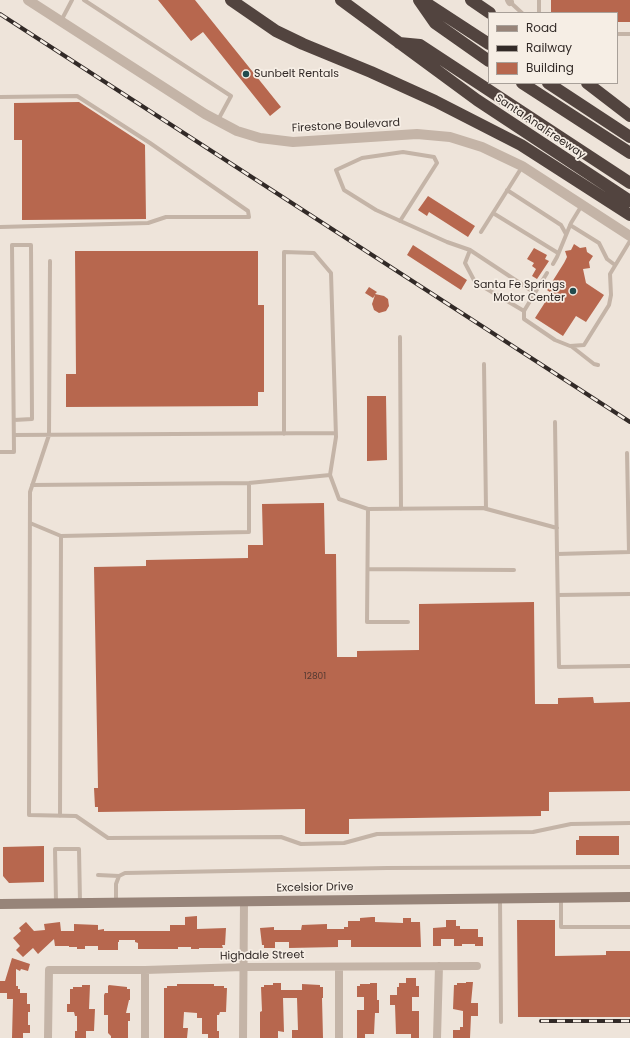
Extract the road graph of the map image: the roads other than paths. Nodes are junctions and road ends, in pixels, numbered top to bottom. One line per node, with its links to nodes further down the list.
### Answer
1 (28, 0): 13 (street, Firestone Boulevard)
2 (72, 0): 13 (lane)
3 (84, 0): 24 (lane)
4 (231, 0): 33 (highway)
5 (341, 0): 16 (highway, Santa Ana Freeway)
6 (421, 0): 17 (highway); 18 (highway)
7 (471, 0): 10 (highway)
8 (539, 0): 12 (lane)
9 (510, 1): 11 (lane)
10 (489, 12)
11 (521, 12)
12 (539, 12)
13 (60, 21): 24 (street, Firestone Boulevard)
14 (618, 34): 15 (lane)
15 (630, 34)
16 (398, 43): 28 (highway); 30 (highway, Santa Ana Freeway)
17 (488, 43)
18 (488, 60)
19 (524, 84): 26 (highway)
20 (550, 84): 25 (highway)
21 (588, 84): 23 (highway)
22 (0, 97): 36 (lane)
23 (630, 116)
24 (217, 122): 27 (street, Firestone Boulevard)
25 (630, 137)
26 (630, 153)
27 (522, 166): 29 (lane); 31 (street, Firestone Boulevard)
28 (630, 183)
29 (507, 190): 32 (lane); 38 (lane)
30 (630, 201)
31 (582, 205): 35 (lane); 39 (street, Firestone Boulevard)
32 (493, 213): 37 (lane); 42 (lane)
33 (630, 215)
34 (400, 221): 34 (lane); 41 (lane)
35 (570, 225): 38 (lane); 45 (lane)
36 (0, 227)
37 (481, 232)
38 (566, 234): 42 (lane)
39 (630, 236)
40 (630, 241): 45 (lane)
41 (470, 250): 47 (lane); 48 (lane)
42 (558, 253): 44 (lane)
43 (50, 261): 58 (lane)
44 (553, 264)
45 (615, 265): 50 (lane)
46 (547, 273): 47 (lane)
47 (535, 294): 48 (lane)
48 (524, 311): 50 (lane)
49 (400, 337): 65 (lane)
50 (570, 346): 52 (lane)
51 (484, 364): 66 (lane)
52 (598, 365)
53 (14, 420): 53 (lane); 57 (lane)
54 (555, 422): 68 (lane)
55 (336, 433): 56 (lane); 56 (lane); 61 (lane)
56 (284, 434): 58 (lane)
57 (14, 435): 58 (lane); 59 (lane)
58 (49, 435): 63 (lane)
59 (0, 452)
60 (628, 453): 70 (lane)
61 (330, 475): 62 (lane); 64 (lane)
62 (249, 483): 63 (lane); 69 (lane)
63 (32, 485): 67 (lane)
64 (368, 509): 65 (lane); 72 (lane)
65 (401, 509): 66 (lane)
66 (486, 509): 68 (lane)
67 (30, 523): 69 (lane); 78 (lane)
68 (557, 528): 71 (lane)
69 (61, 536): 78 (lane)
70 (629, 552): 71 (lane)
71 (557, 554): 75 (lane)
72 (368, 569): 73 (lane); 76 (lane)
73 (514, 570)
74 (630, 594): 75 (lane)
75 (558, 595): 77 (lane)
76 (408, 622)
77 (630, 666)
78 (60, 816): 79 (lane)
79 (630, 823)
80 (630, 867): 82 (lane)
81 (98, 875): 82 (lane)
82 (118, 876): 87 (lane)
83 (630, 897): 85 (main road, Excelsior Drive)
84 (500, 898): 85 (main road, Excelsior Drive); 86 (main road, Excelsior Drive); 97 (lane)
85 (561, 898): 91 (lane)
86 (244, 901): 87 (main road, Excelsior Drive); 94 (street)
87 (116, 902): 89 (main road, Excelsior Drive)
88 (56, 903): 89 (main road, Excelsior Drive); 89 (lane); 90 (main road, Excelsior Drive)
89 (80, 903)
90 (0, 904)
91 (630, 927)
92 (439, 966): 93 (street, Highdale Street); 95 (street, Highdale Street); 102 (street)
93 (477, 966)
94 (244, 967): 95 (street, Highdale Street); 96 (street, Highdale Street); 100 (street)
95 (339, 967): 101 (street)
96 (145, 970): 98 (street, Highdale Street); 99 (street)
97 (501, 1022)
98 (48, 1038)
99 (144, 1038)
100 (243, 1038)
101 (339, 1038)
102 (438, 1038)

